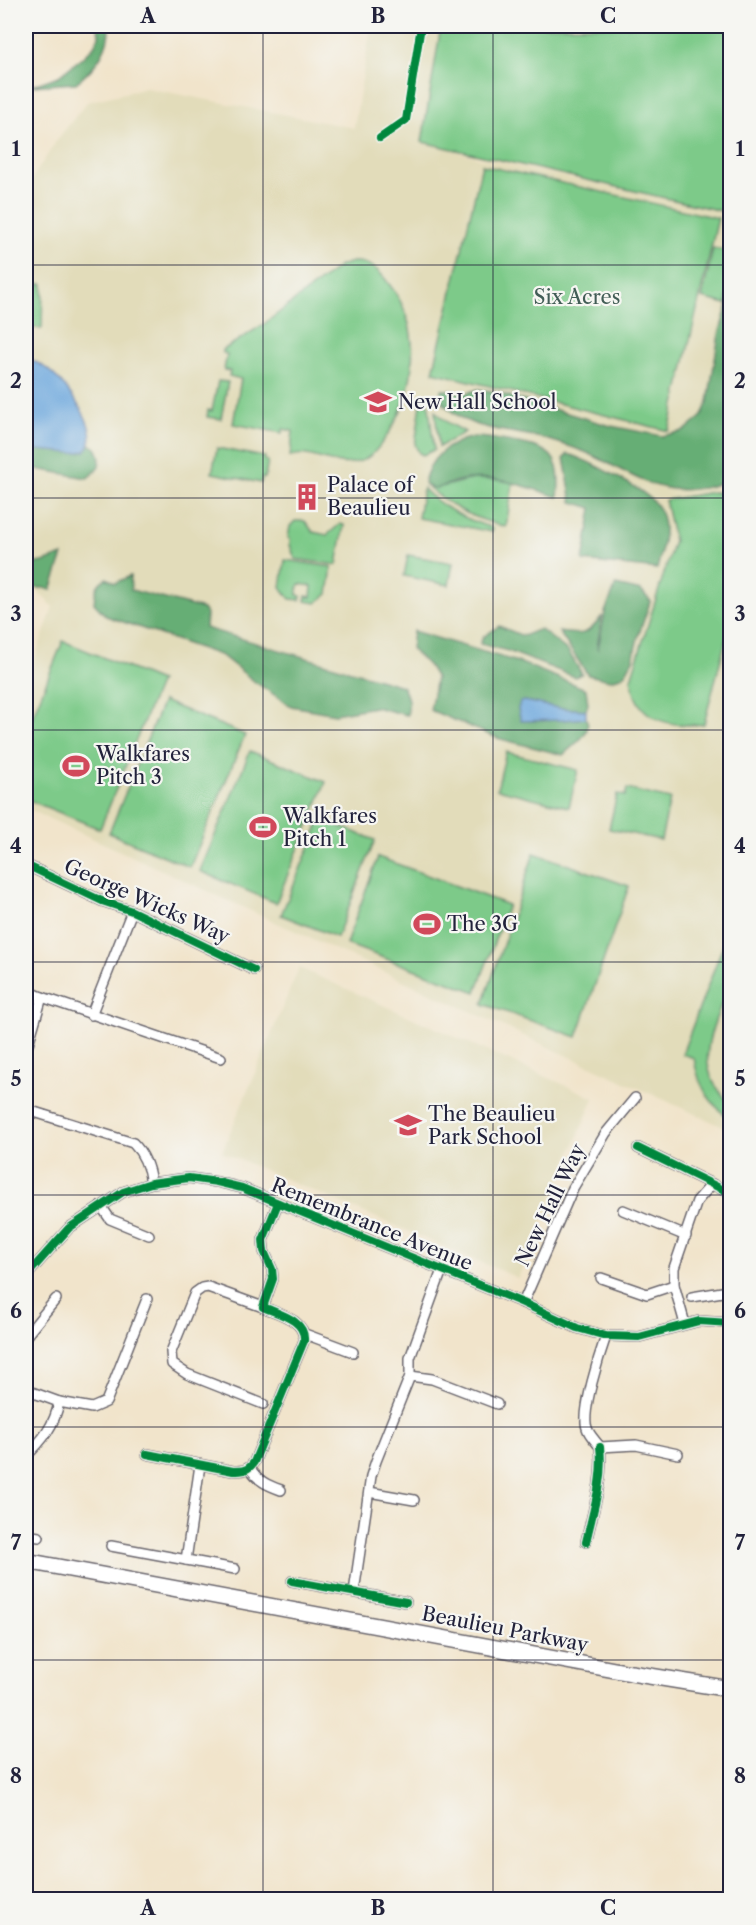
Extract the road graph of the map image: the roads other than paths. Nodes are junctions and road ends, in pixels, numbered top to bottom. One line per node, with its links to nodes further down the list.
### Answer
1 (26, 865): 2 (street, George Wicks Way)
2 (132, 911): 3 (street, George Wicks Way); 6 (street)
3 (254, 970)
4 (26, 990): 5 (street)
5 (42, 997): 6 (street); 7 (street)
6 (91, 1015): 8 (street)
7 (26, 1051)
8 (220, 1058)
9 (635, 1098): 29 (street, New Hall Way)
10 (26, 1108): 12 (street)
11 (638, 1148): 13 (street)
12 (151, 1183): 15 (street, Remembrance Avenue); 16 (street, Remembrance Avenue)
13 (712, 1184): 14 (street); 19 (street)
14 (730, 1192)
15 (278, 1203): 21 (street, Remembrance Avenue); 30 (street)
16 (101, 1206): 18 (street); 20 (street, Remembrance Avenue)
17 (623, 1210): 19 (street)
18 (149, 1235)
19 (686, 1236): 24 (street)
20 (29, 1265): 22 (street, Remembrance Avenue)
21 (442, 1270): 29 (street, Remembrance Avenue); 37 (street)
22 (26, 1276)
23 (602, 1278): 24 (street)
24 (674, 1284): 32 (street)
25 (730, 1294): 26 (street)
26 (692, 1297)
27 (56, 1299): 34 (street)
28 (147, 1299): 39 (street)
29 (523, 1303): 35 (street, Remembrance Avenue)
30 (263, 1307): 33 (street); 40 (street)
31 (730, 1323): 32 (street, Remembrance Avenue)
32 (685, 1324): 35 (street, Remembrance Avenue)
33 (305, 1334): 36 (street); 47 (street)
34 (26, 1335)
35 (606, 1336): 42 (street)
36 (353, 1352)
37 (410, 1376): 41 (street); 49 (street)
38 (26, 1390): 39 (street)
39 (59, 1402): 45 (street)
40 (263, 1404)
41 (497, 1404)
42 (600, 1447): 44 (street); 53 (street)
43 (147, 1454): 46 (street)
44 (678, 1454)
45 (26, 1456)
46 (200, 1466): 47 (street); 55 (street)
47 (250, 1468): 48 (street)
48 (281, 1490)
49 (369, 1492): 50 (street); 59 (street)
50 (414, 1500)
51 (26, 1534): 52 (street)
52 (39, 1537)
53 (586, 1542)
54 (111, 1546): 55 (street)
55 (186, 1560): 57 (street)
56 (26, 1561): 61 (highway, Beaulieu Parkway)
57 (235, 1569)
58 (292, 1581): 59 (street)
59 (354, 1592): 60 (street)
60 (406, 1602)
61 (730, 1689)

